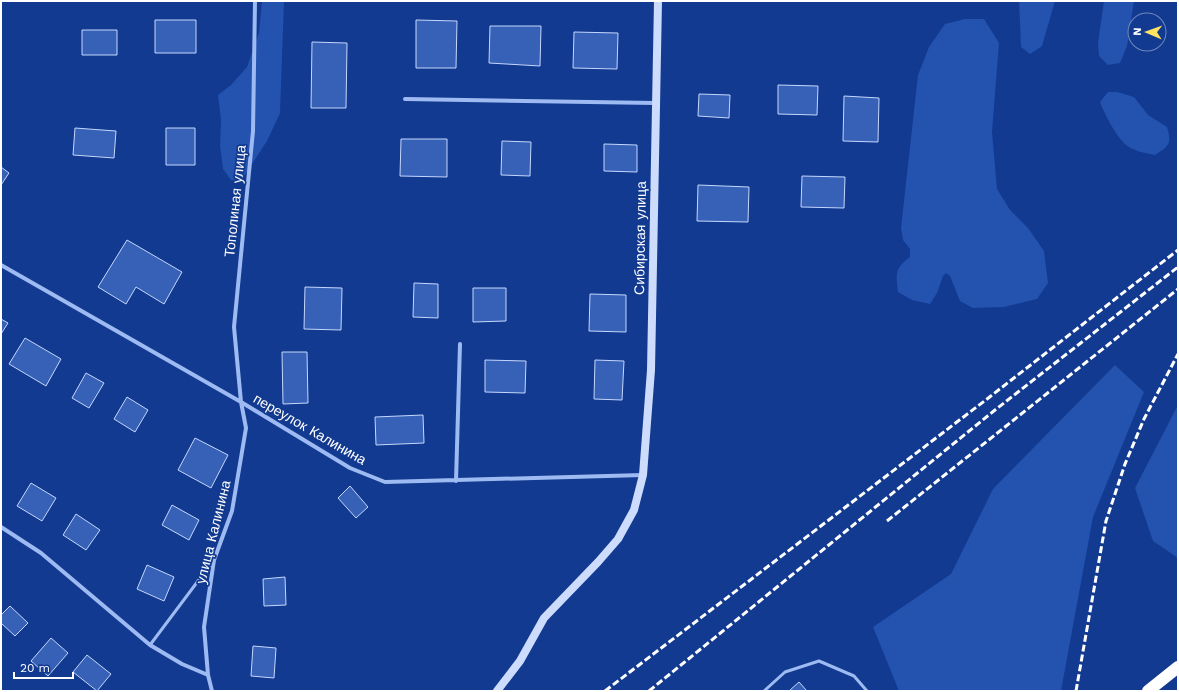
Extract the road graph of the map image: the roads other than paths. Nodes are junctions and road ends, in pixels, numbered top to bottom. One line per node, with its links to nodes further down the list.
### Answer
1 (255, 1): 7 (street, Тополиная улица)
2 (658, 1): 4 (street, Сибирская улица)
3 (405, 99): 4 (street)
4 (655, 103): 8 (street, Сибирская улица)
5 (1, 264): 7 (street, переулок Калинина)
6 (460, 344): 9 (street)
7 (241, 402): 9 (street, переулок Калинина); 11 (street, улица Калинина)
8 (643, 476): 9 (street, переулок Калинина); 16 (street, Сибирская улица)
9 (456, 481)
10 (1, 527): 12 (street)
11 (214, 560): 12 (lane); 14 (street, улица Калинина)
12 (150, 645): 14 (street)
13 (1178, 667): 19 (highway)
14 (208, 675): 15 (street, улица Калинина)
15 (212, 691)
16 (497, 691)
17 (764, 691): 18 (lane)
18 (867, 691)
19 (1148, 691)

